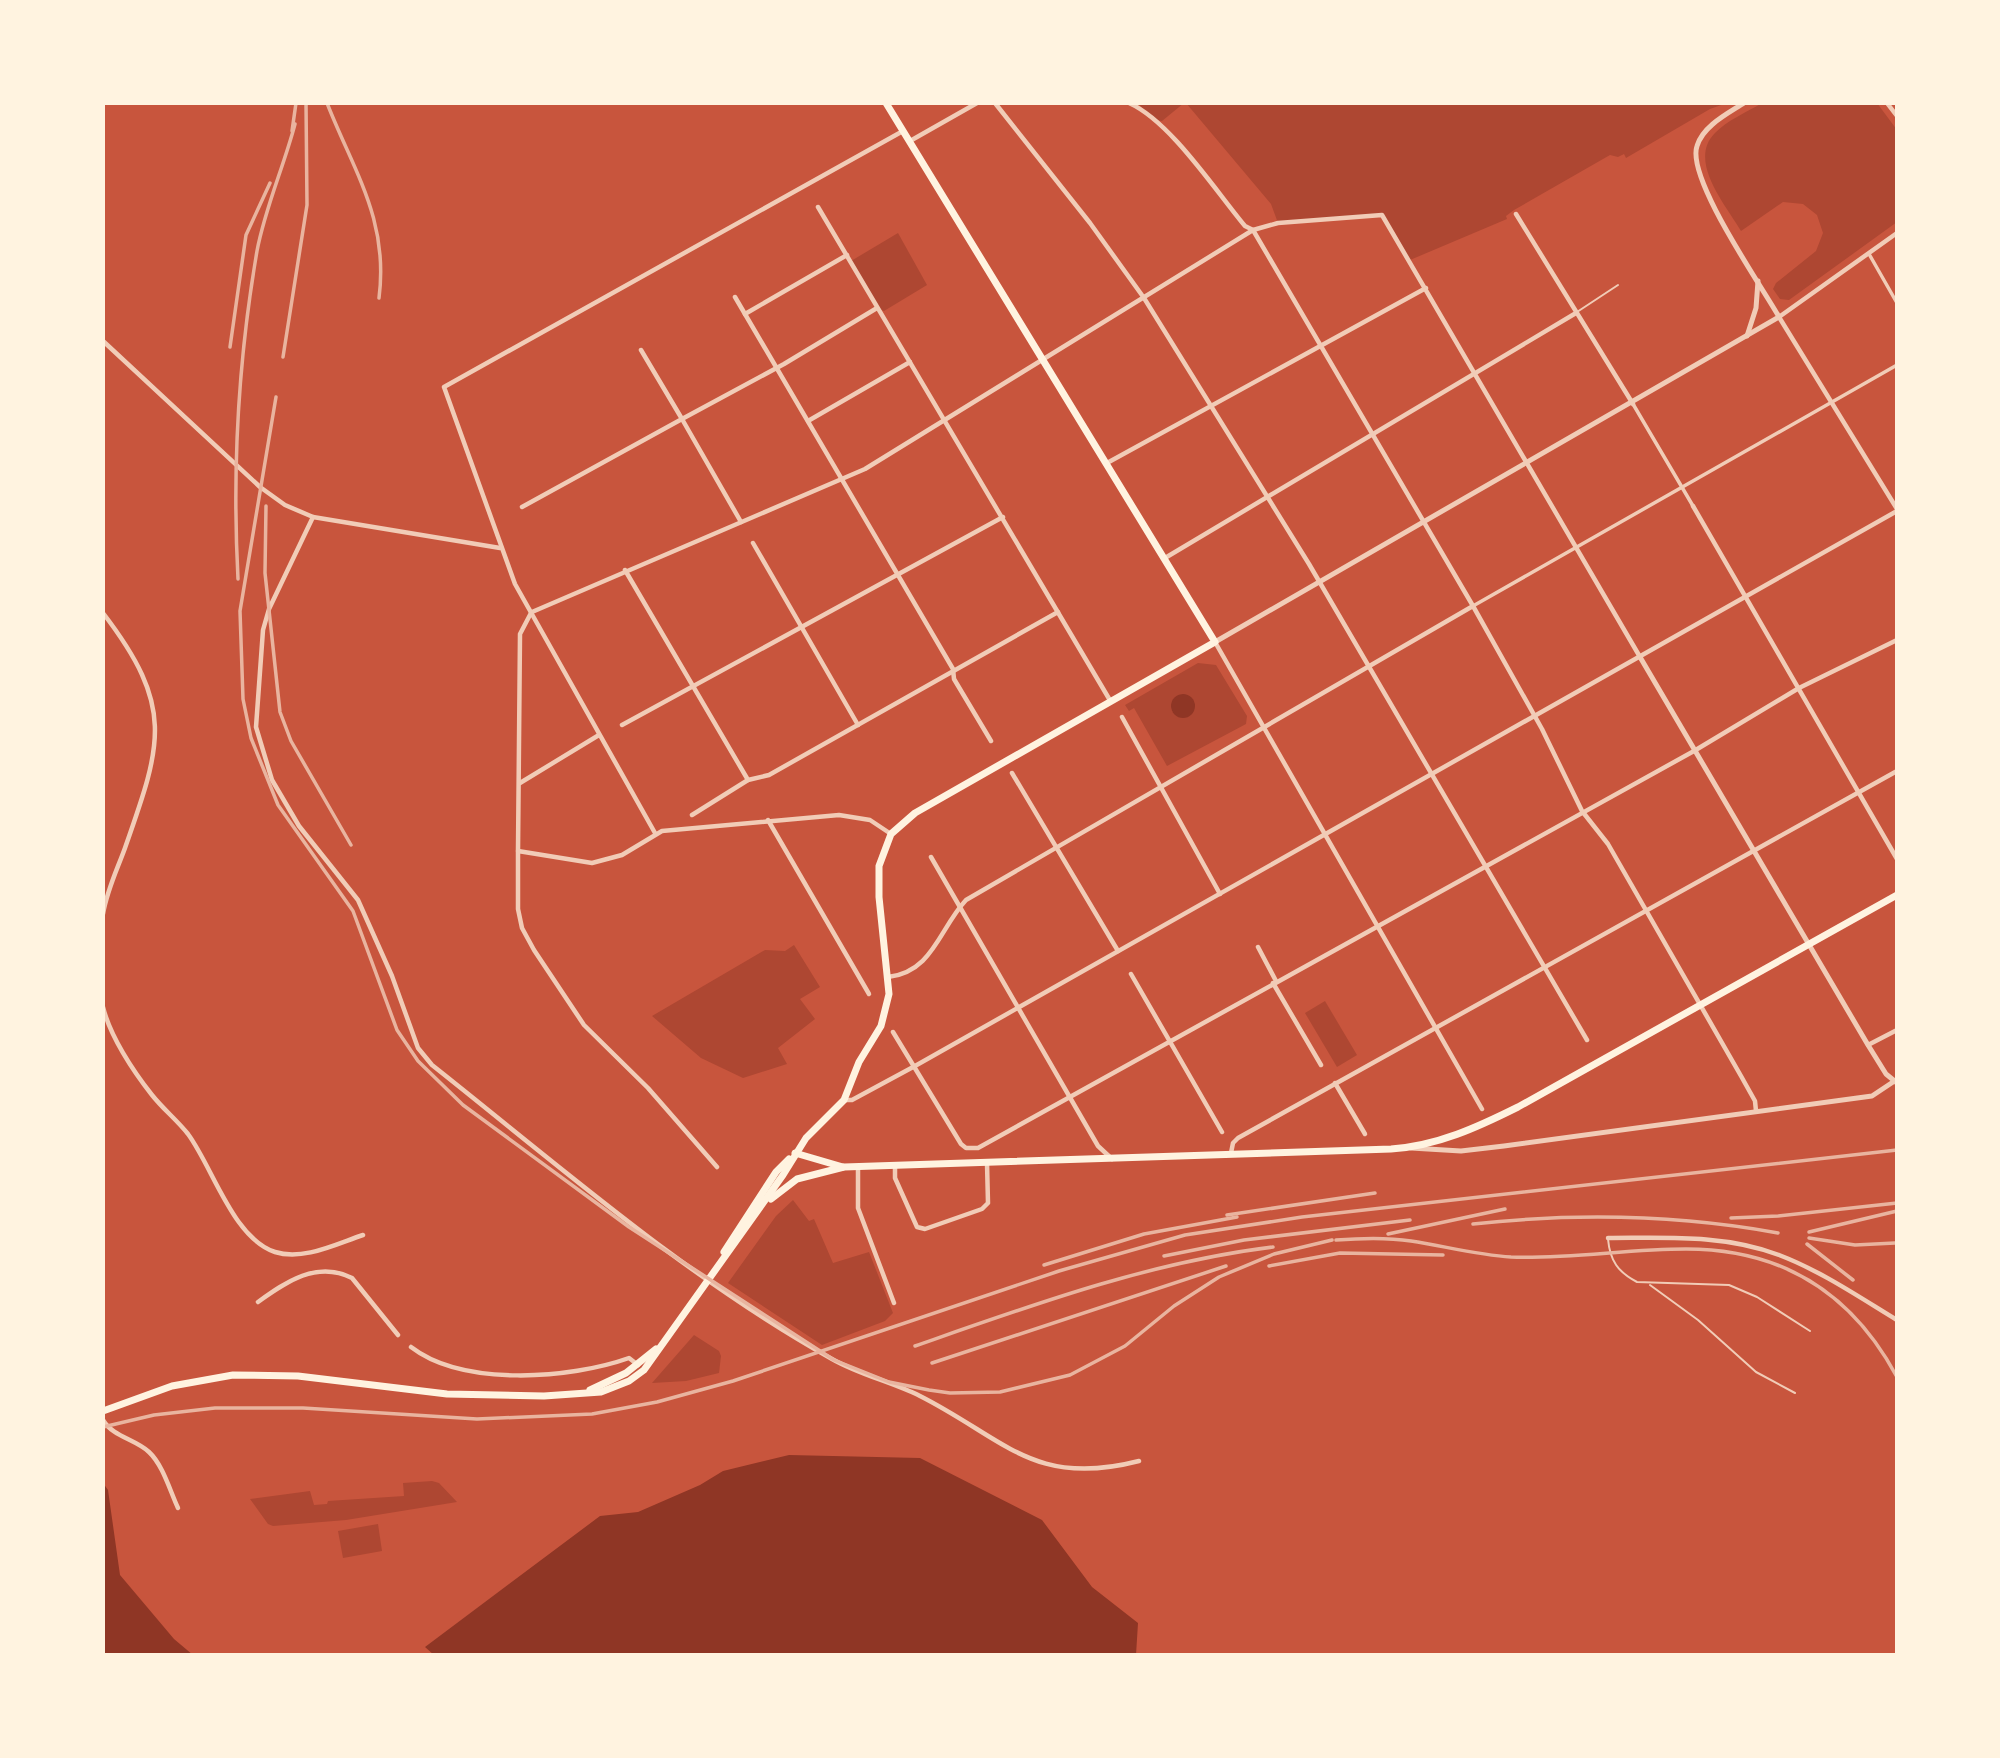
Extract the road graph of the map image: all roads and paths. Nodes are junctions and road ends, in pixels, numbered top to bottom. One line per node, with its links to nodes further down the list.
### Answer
1 (886, 103): 8 (main road)
2 (977, 103): 9 (street)
3 (995, 103): 20 (street)
4 (1129, 103): 12 (street)
5 (1744, 103): 16 (street)
6 (1887, 103): 7 (street)
7 (1897, 116)
8 (902, 131): 9 (main road); 55 (street)
9 (909, 142): 30 (main road)
10 (818, 207): 15 (street)
11 (1516, 214): 23 (street)
12 (1253, 230): 18 (street); 20 (street); 28 (street)
13 (1897, 233): 14 (street)
14 (1869, 254): 21 (street); 25 (street)
15 (847, 256): 22 (street); 24 (street)
16 (1758, 281): 25 (street); 26 (street)
17 (1618, 285): 23 (lane)
18 (1426, 288): 28 (street); 34 (street)
19 (735, 297): 24 (street)
20 (1144, 298): 30 (street); 37 (street)
21 (1897, 303)
22 (877, 308): 31 (street); 33 (street)
23 (1576, 313): 34 (street); 36 (street)
24 (745, 314): 33 (street)
25 (1779, 317): 26 (street); 35 (street)
26 (1747, 336): 36 (street)
27 (103, 341): 50 (street)
28 (1322, 345): 37 (street); 41 (street)
29 (641, 349): 38 (street)
30 (1043, 359): 40 (street); 42 (main road)
31 (910, 362): 39 (street); 40 (street)
32 (1897, 365): 35 (street)
33 (776, 369): 38 (street); 39 (street)
34 (1476, 373): 41 (street); 43 (street)
35 (1834, 402): 45 (street); 49 (street)
36 (1633, 404): 43 (street); 45 (street)
37 (1210, 405): 42 (street); 46 (street)
38 (682, 419): 48 (street); 52 (street)
39 (807, 421): 44 (street)
40 (947, 421): 44 (street); 51 (street)
41 (1372, 435): 46 (street); 53 (street)
42 (1107, 463): 57 (main road)
43 (1527, 463): 53 (street); 56 (street)
44 (843, 480): 52 (street); 59 (street)
45 (1682, 487): 47 (street); 56 (street)
46 (1269, 499): 57 (street); 60 (street)
47 (1693, 506): 61 (street)
48 (522, 507)
49 (1897, 510): 61 (street)
50 (313, 517): 55 (street); 159 (street)
51 (1003, 517): 59 (street); 64 (street)
52 (741, 522): 58 (street)
53 (1424, 523): 60 (street); 62 (street)
54 (753, 543): 66 (street)
55 (501, 548): 63 (street)
56 (1576, 549): 62 (street); 69 (street)
57 (1164, 559): 68 (main road)
58 (625, 570): 63 (street); 72 (street)
59 (898, 576): 66 (street); 71 (street)
60 (1320, 584): 68 (street); 70 (street)
61 (1746, 597): 69 (street); 73 (street)
62 (1473, 606): 70 (street); 76 (street)
63 (532, 612): 80 (street); 87 (street)
64 (1058, 612): 71 (street); 74 (street)
65 (103, 614): 106 (street)
66 (801, 627): 72 (street); 77 (street)
67 (1897, 640): 73 (street)
68 (1215, 642): 74 (main road); 79 (street)
69 (1640, 657): 76 (street); 82 (street)
70 (1370, 668): 79 (street); 85 (street)
71 (953, 669): 77 (street); 81 (street)
72 (692, 687): 78 (street); 86 (street)
73 (1799, 688): 82 (street); 89 (street)
74 (1111, 702): 94 (main road)
75 (1122, 717): 88 (street)
76 (1535, 717): 85 (street); 90 (street)
77 (858, 724): 86 (street)
78 (622, 725)
79 (1264, 727): 88 (street); 95 (street)
80 (599, 735): 87 (street); 93 (street)
81 (990, 741)
82 (1694, 751): 90 (street); 97 (street)
83 (1897, 771): 89 (street)
84 (1012, 772): 96 (street)
85 (1433, 775): 95 (street); 101 (street)
86 (748, 780): 91 (street)
87 (519, 784): 98 (street)
88 (1161, 786): 96 (street); 102 (street)
89 (1859, 793): 97 (street); 100 (street)
90 (1582, 811): 101 (street); 105 (street)
91 (692, 814)
92 (768, 820): 93 (street); 94 (street); 115 (street)
93 (655, 833): 98 (street)
94 (891, 834): 113 (main road)
95 (1326, 834): 102 (street); 107 (street)
96 (1057, 848): 104 (street); 110 (street)
97 (1753, 850): 105 (street); 108 (street)
98 (518, 851): 141 (street)
99 (931, 857): 104 (street)
100 (1897, 859)
101 (1486, 864): 107 (street); 111 (street)
102 (1220, 894): 110 (street)
103 (1897, 895): 108 (main road)
104 (960, 907): 113 (street); 117 (street)
105 (1647, 911): 111 (street); 116 (street)
106 (103, 914)
107 (1378, 925): 114 (street); 119 (street)
108 (1809, 944): 116 (main road); 124 (street)
109 (1258, 947): 114 (street)
110 (1118, 951): 117 (street)
111 (1545, 968): 119 (street); 122 (street)
112 (1131, 974): 123 (street)
113 (888, 977): 130 (main road)
114 (1274, 982): 123 (street); 125 (street)
115 (869, 995)
116 (1700, 1005): 132 (street); 135 (main road)
117 (1020, 1006): 126 (street); 129 (street)
118 (103, 1007): 145 (street)
119 (1435, 1026): 127 (street); 131 (street)
120 (1897, 1030): 124 (street)
121 (893, 1032): 126 (street)
122 (1587, 1040)
123 (1170, 1042): 129 (street); 133 (street)
124 (1868, 1045): 128 (street)
125 (1321, 1065)
126 (915, 1066): 129 (street); 130 (street)
127 (1335, 1083): 134 (street); 137 (street)
128 (1895, 1083): 132 (street)
129 (1071, 1097): 138 (street)
130 (844, 1100): 136 (main road)
131 (1482, 1109)
132 (1756, 1111): 135 (street)
133 (1222, 1132)
134 (1365, 1134)
135 (1401, 1148): 137 (main road)
136 (795, 1153): 142 (main road); 144 (main road); 147 (main road)
137 (1231, 1153): 138 (main road)
138 (1112, 1160): 139 (main road)
139 (987, 1163): 140 (main road); 140 (street)
140 (895, 1166): 143 (main road)
141 (717, 1167)
142 (844, 1167): 143 (main road); 144 (main road)
143 (858, 1167): 150 (street)
144 (757, 1211): 147 (main road)
145 (363, 1235)
146 (1608, 1238): 148 (lane); 151 (street)
147 (717, 1265): 155 (main road)
148 (1649, 1284): 152 (lane); 156 (lane)
149 (258, 1302): 153 (street)
150 (894, 1303)
151 (1897, 1321)
152 (1810, 1331)
153 (398, 1335)
154 (411, 1347): 155 (street)
155 (641, 1367): 157 (main road)
156 (1795, 1394)
157 (103, 1411)
158 (103, 1420): 160 (street)
159 (1139, 1461)
160 (178, 1508)

